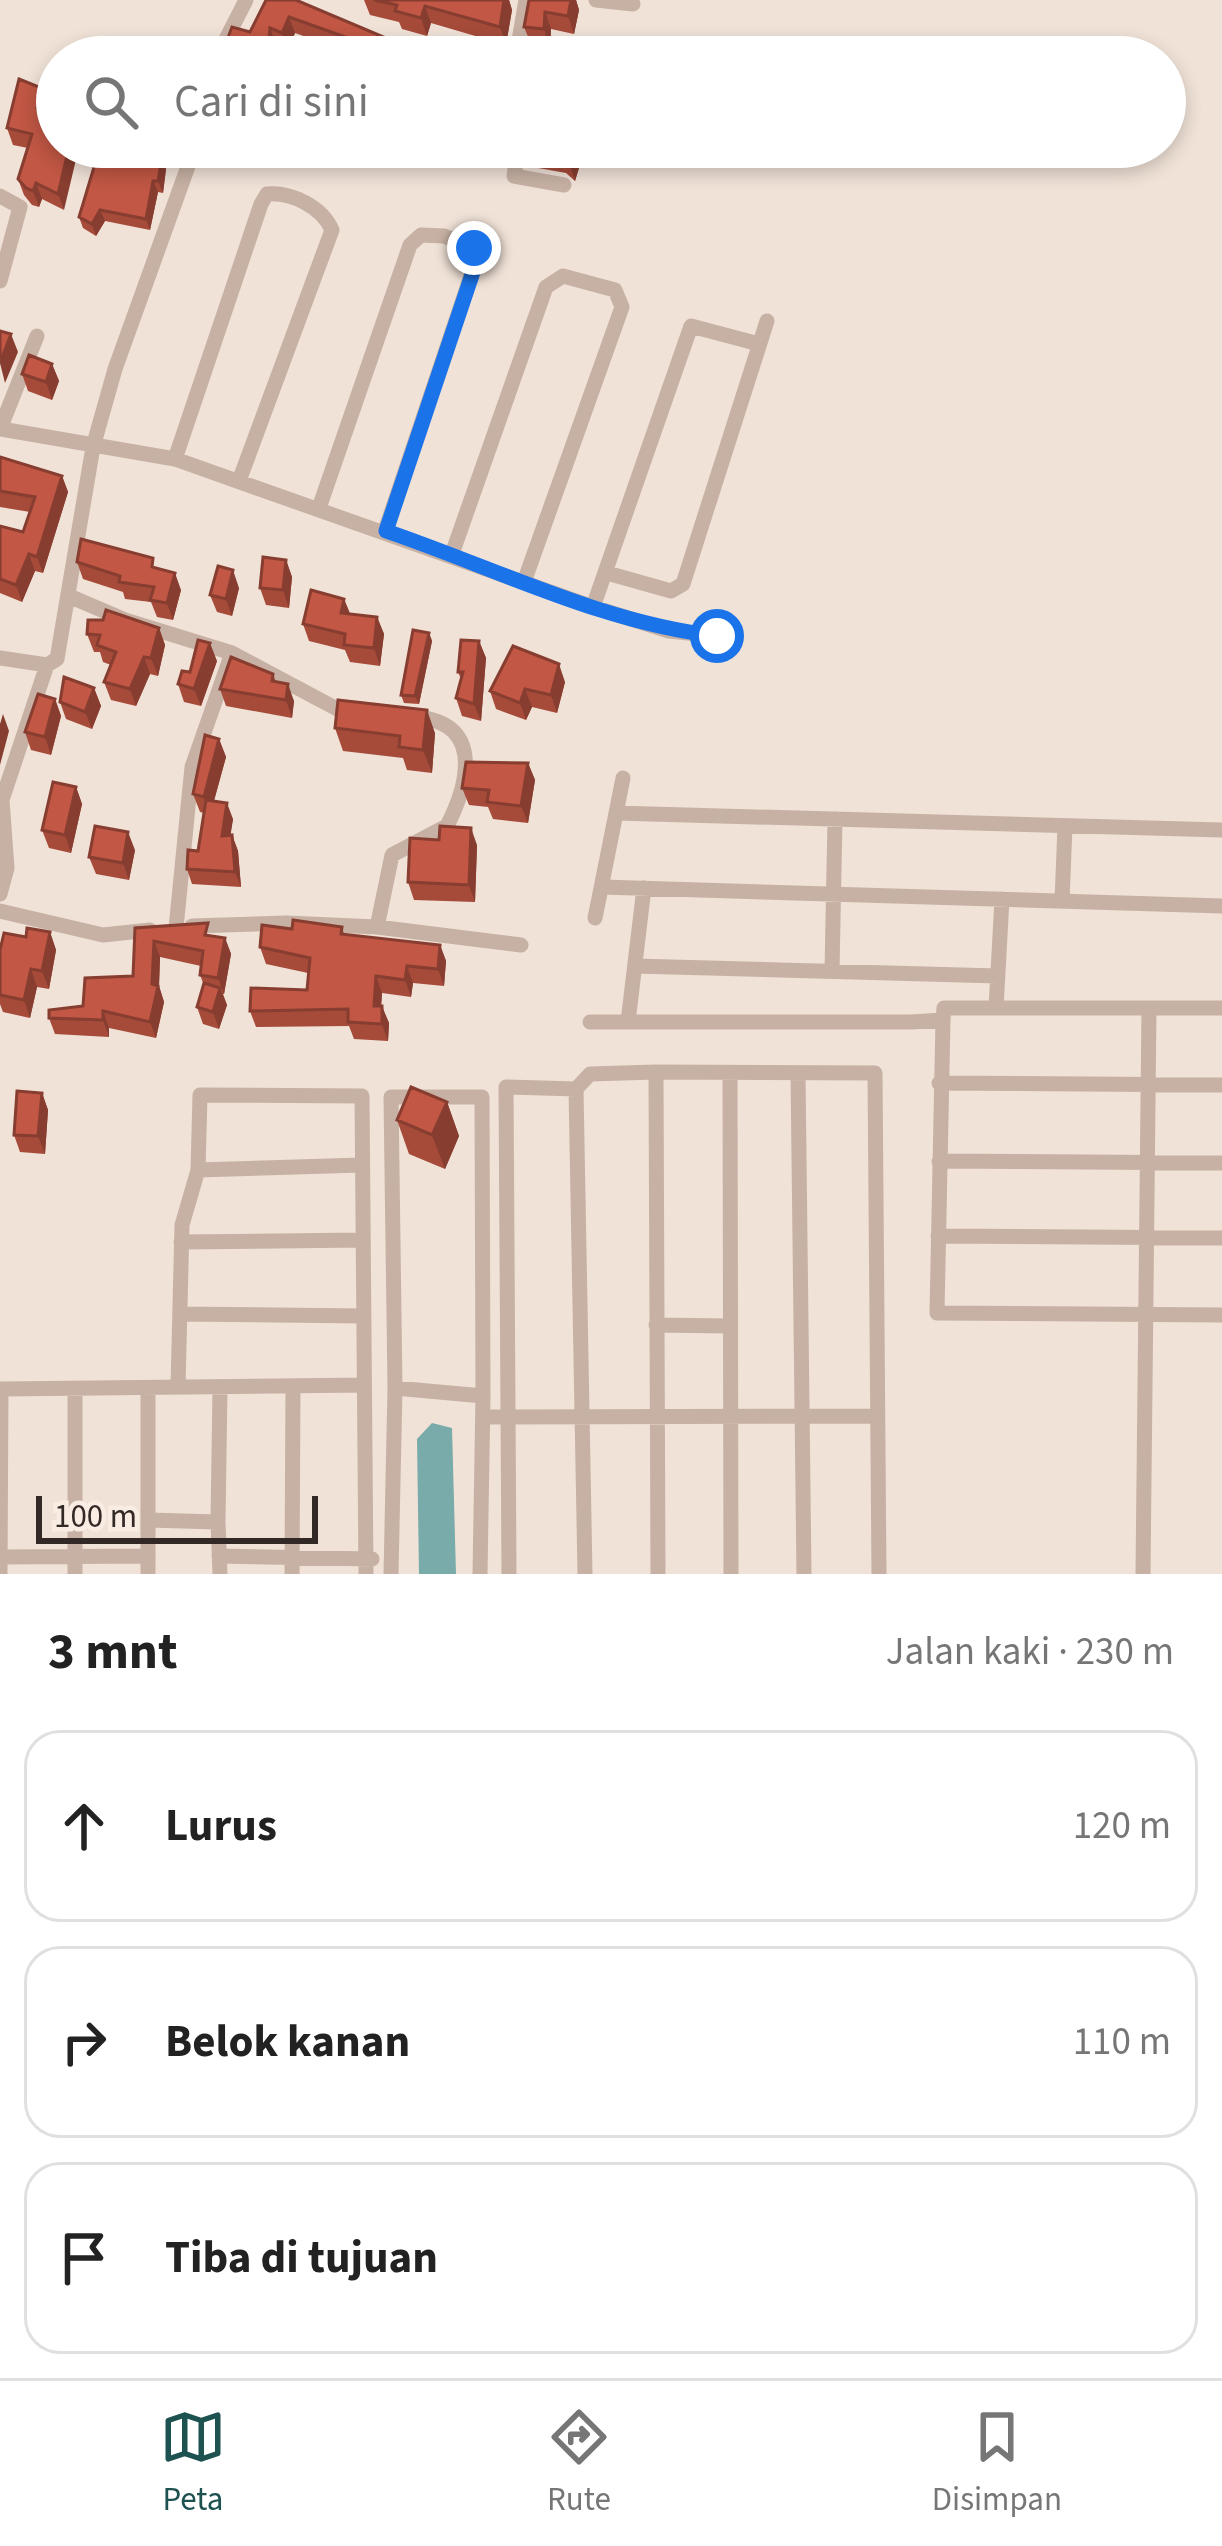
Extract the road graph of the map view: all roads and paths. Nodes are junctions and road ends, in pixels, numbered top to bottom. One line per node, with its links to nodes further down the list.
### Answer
1 (246, 0): 5 (street)
2 (526, 0): 6 (street)
3 (596, 0): 4 (street)
4 (633, 4)
5 (228, 36)
6 (520, 36)
7 (187, 168): 16 (street)
8 (515, 168): 9 (street)
9 (564, 185)
10 (0, 196): 11 (street)
11 (0, 280)
12 (767, 321): 14 (street)
13 (37, 336): 15 (street)
14 (759, 344): 22 (street); 22 (street)
15 (1, 429): 16 (street)
16 (93, 447): 17 (street); 24 (street)
17 (175, 459): 18 (street); 18 (street)
18 (239, 481): 19 (street)
19 (319, 508): 20 (street); 20 (street)
20 (386, 531): 21 (street)
21 (452, 554): 23 (street); 23 (street)
22 (607, 573): 25 (street)
23 (524, 581): 25 (street)
24 (69, 596): 27 (street); 29 (street)
25 (593, 607): 26 (street)
26 (717, 636)
27 (232, 653): 30 (street); 47 (street)
28 (0, 658): 29 (street)
29 (47, 665): 39 (street)
30 (369, 715)
31 (392, 716): 46 (street)
32 (623, 778): 33 (street)
33 (616, 813): 34 (street); 37 (street)
34 (835, 819): 35 (street); 40 (street)
35 (1065, 826): 36 (street); 42 (street)
36 (1222, 830)
37 (602, 887): 38 (street); 45 (street)
38 (644, 888): 40 (street); 49 (street)
39 (0, 894)
40 (834, 894): 41 (street); 50 (street)
41 (1002, 899): 42 (street); 51 (street)
42 (1062, 901): 43 (street)
43 (1222, 906)
44 (0, 911): 47 (street)
45 (596, 918)
46 (377, 927): 47 (street); 48 (street)
47 (176, 928)
48 (520, 945)
49 (635, 966): 50 (street); 57 (street)
50 (832, 971): 51 (street)
51 (998, 976): 52 (street)
52 (996, 1008): 53 (street); 55 (street)
53 (1149, 1008): 54 (street); 62 (street)
54 (1222, 1008)
55 (943, 1020): 57 (street); 61 (street)
56 (590, 1022): 57 (street)
57 (628, 1022)
58 (656, 1072): 59 (street); 64 (street); 79 (street)
59 (730, 1072): 60 (street); 80 (street)
60 (798, 1073): 92 (street); 93 (street)
61 (939, 1082): 62 (street); 65 (street)
62 (1148, 1084): 63 (street); 66 (street)
63 (1222, 1084)
64 (576, 1089): 89 (street); 95 (street)
65 (938, 1161): 66 (street); 70 (street)
66 (1147, 1162): 67 (street); 71 (street)
67 (1222, 1163)
68 (362, 1165): 69 (street); 69 (street); 73 (street)
69 (198, 1170): 74 (street)
70 (938, 1236): 71 (street); 76 (street)
71 (1147, 1238): 72 (street); 76 (street)
72 (1222, 1238)
73 (363, 1240): 74 (street); 78 (street)
74 (181, 1241): 75 (street)
75 (180, 1314): 78 (street); 83 (street)
76 (1146, 1315): 77 (street); 114 (street)
77 (1222, 1315)
78 (364, 1316): 81 (street)
79 (656, 1324): 80 (street); 90 (street)
80 (729, 1326): 91 (street)
81 (364, 1385): 82 (street); 103 (street)
82 (293, 1386): 84 (street); 102 (street)
83 (178, 1387): 84 (street); 86 (street)
84 (220, 1387): 97 (street)
85 (75, 1388): 86 (street); 99 (street); 100 (street)
86 (148, 1388): 96 (street)
87 (395, 1388): 88 (street); 88 (street); 104 (street)
88 (483, 1396): 94 (street)
89 (582, 1416): 90 (street); 95 (street); 109 (street)
90 (657, 1416): 91 (street); 110 (street)
91 (729, 1416): 92 (street); 111 (street)
92 (802, 1416): 93 (street); 112 (street)
93 (878, 1416): 113 (street)
94 (483, 1417): 95 (street); 107 (street)
95 (506, 1417): 108 (street)
96 (148, 1520): 97 (street); 101 (street)
97 (218, 1522): 98 (street)
98 (220, 1556): 102 (street); 106 (street)
99 (0, 1557): 100 (street); 105 (street)
100 (75, 1565): 101 (street)
101 (148, 1565)
102 (292, 1566): 103 (street)
103 (365, 1566): 104 (street)
104 (392, 1566)
105 (0, 1574)
106 (220, 1574)
107 (479, 1574)
108 (509, 1574)
109 (584, 1574)
110 (658, 1574)
111 (731, 1574)
112 (804, 1574)
113 (879, 1574)
114 (1143, 1574)

